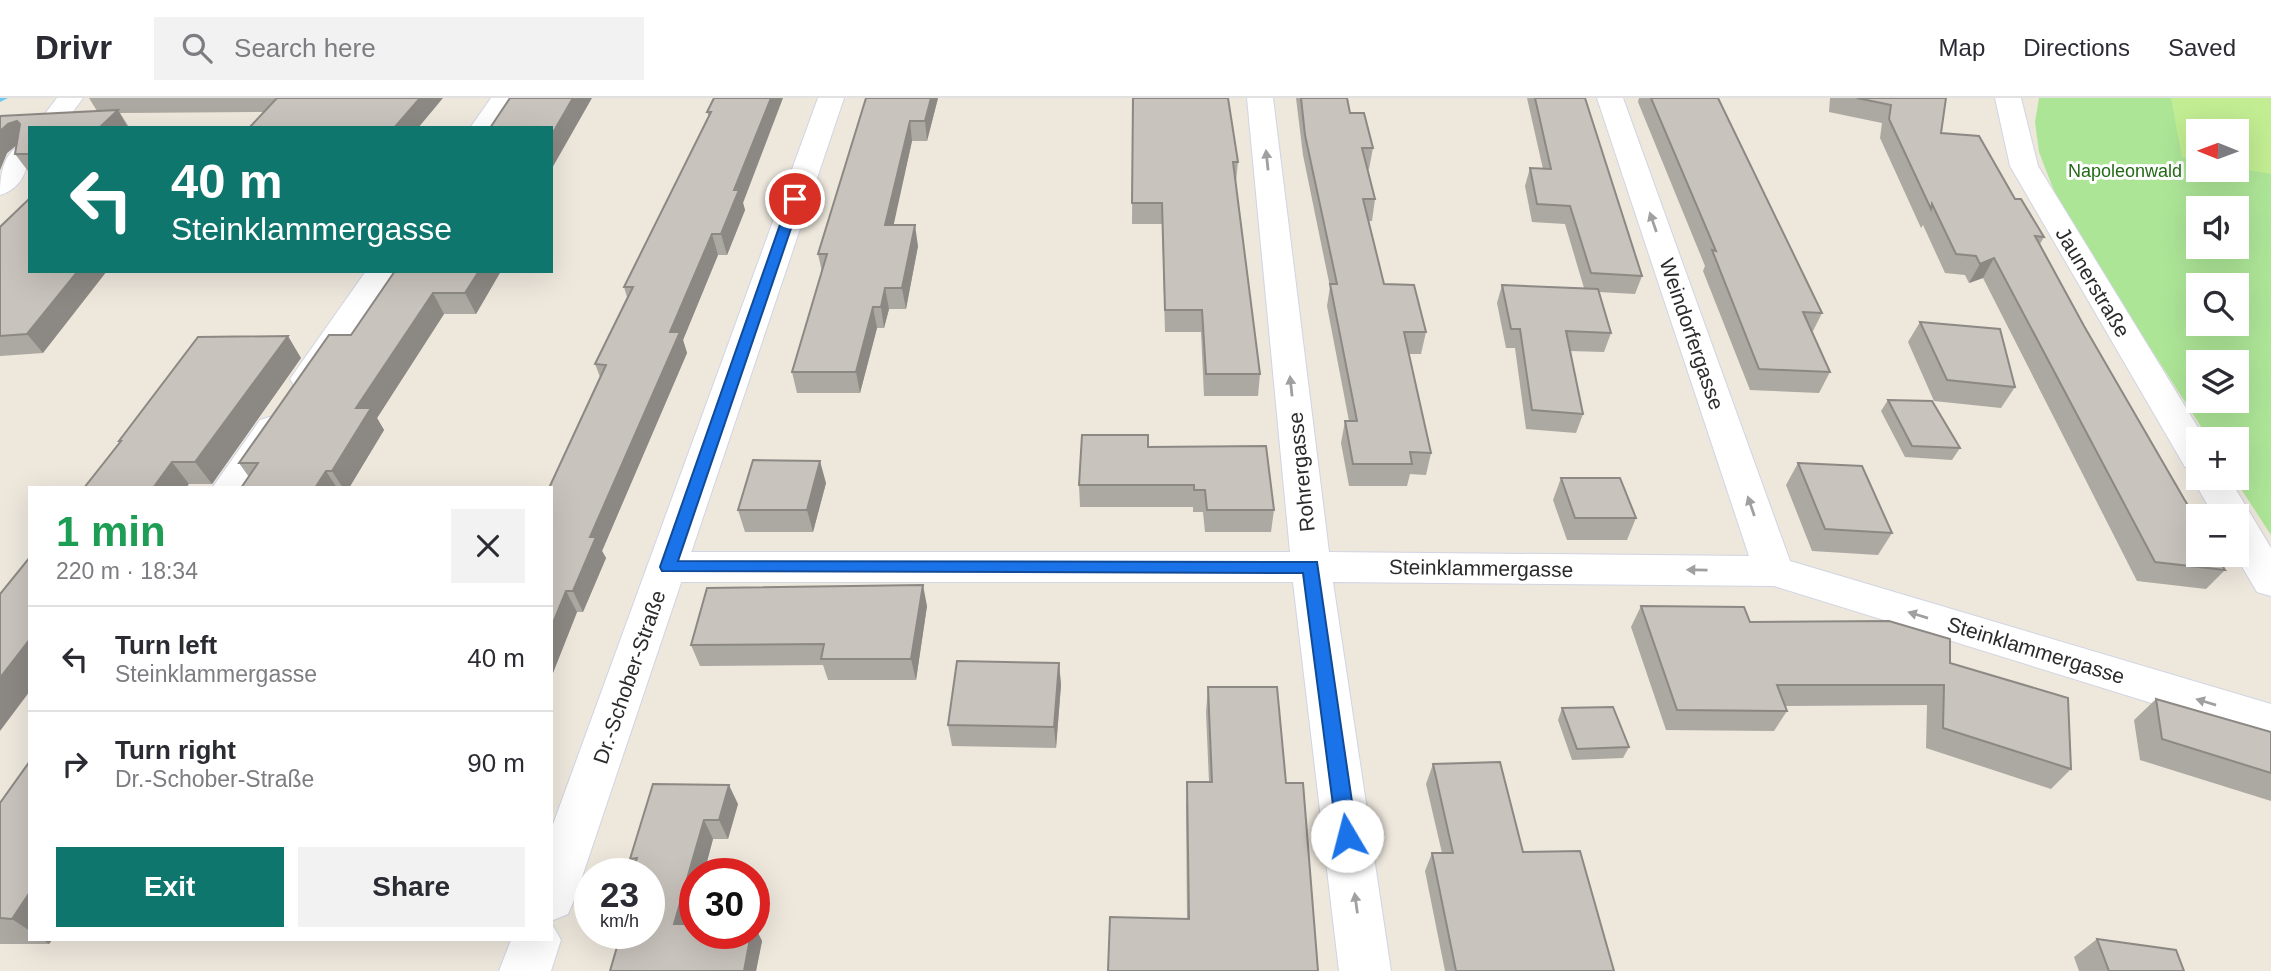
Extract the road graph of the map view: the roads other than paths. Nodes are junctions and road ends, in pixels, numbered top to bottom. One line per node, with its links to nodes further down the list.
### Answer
1 (71, 98): 7 (street)
2 (504, 98): 8 (street)
3 (831, 98): 17 (street, Dr.-Schober-Straße)
4 (1261, 98): 18 (street, Rohrergasse, one-way to 4)
5 (1610, 98): 19 (street, Weindorfergasse, one-way to 5)
6 (2008, 98): 14 (street, Jaunerstraße)
7 (49, 126)
8 (484, 126)
9 (28, 151): 10 (street)
10 (0, 186)
11 (0, 191): 12 (street)
12 (28, 191)
13 (381, 273): 15 (street)
14 (2186, 438)
15 (231, 486)
16 (2249, 545): 20 (street)
17 (668, 567): 18 (street, Steinklammergasse); 22 (street, Dr.-Schober-Straße)
18 (1311, 567): 19 (street, Steinklammergasse, one-way to 18); 25 (street, Rohrergasse, one-way to 18)
19 (1774, 571): 21 (street, Steinklammergasse, one-way to 19)
20 (2271, 581)
21 (2271, 722)
22 (553, 892)
23 (536, 941): 24 (street)
24 (525, 971)
25 (1365, 971)

